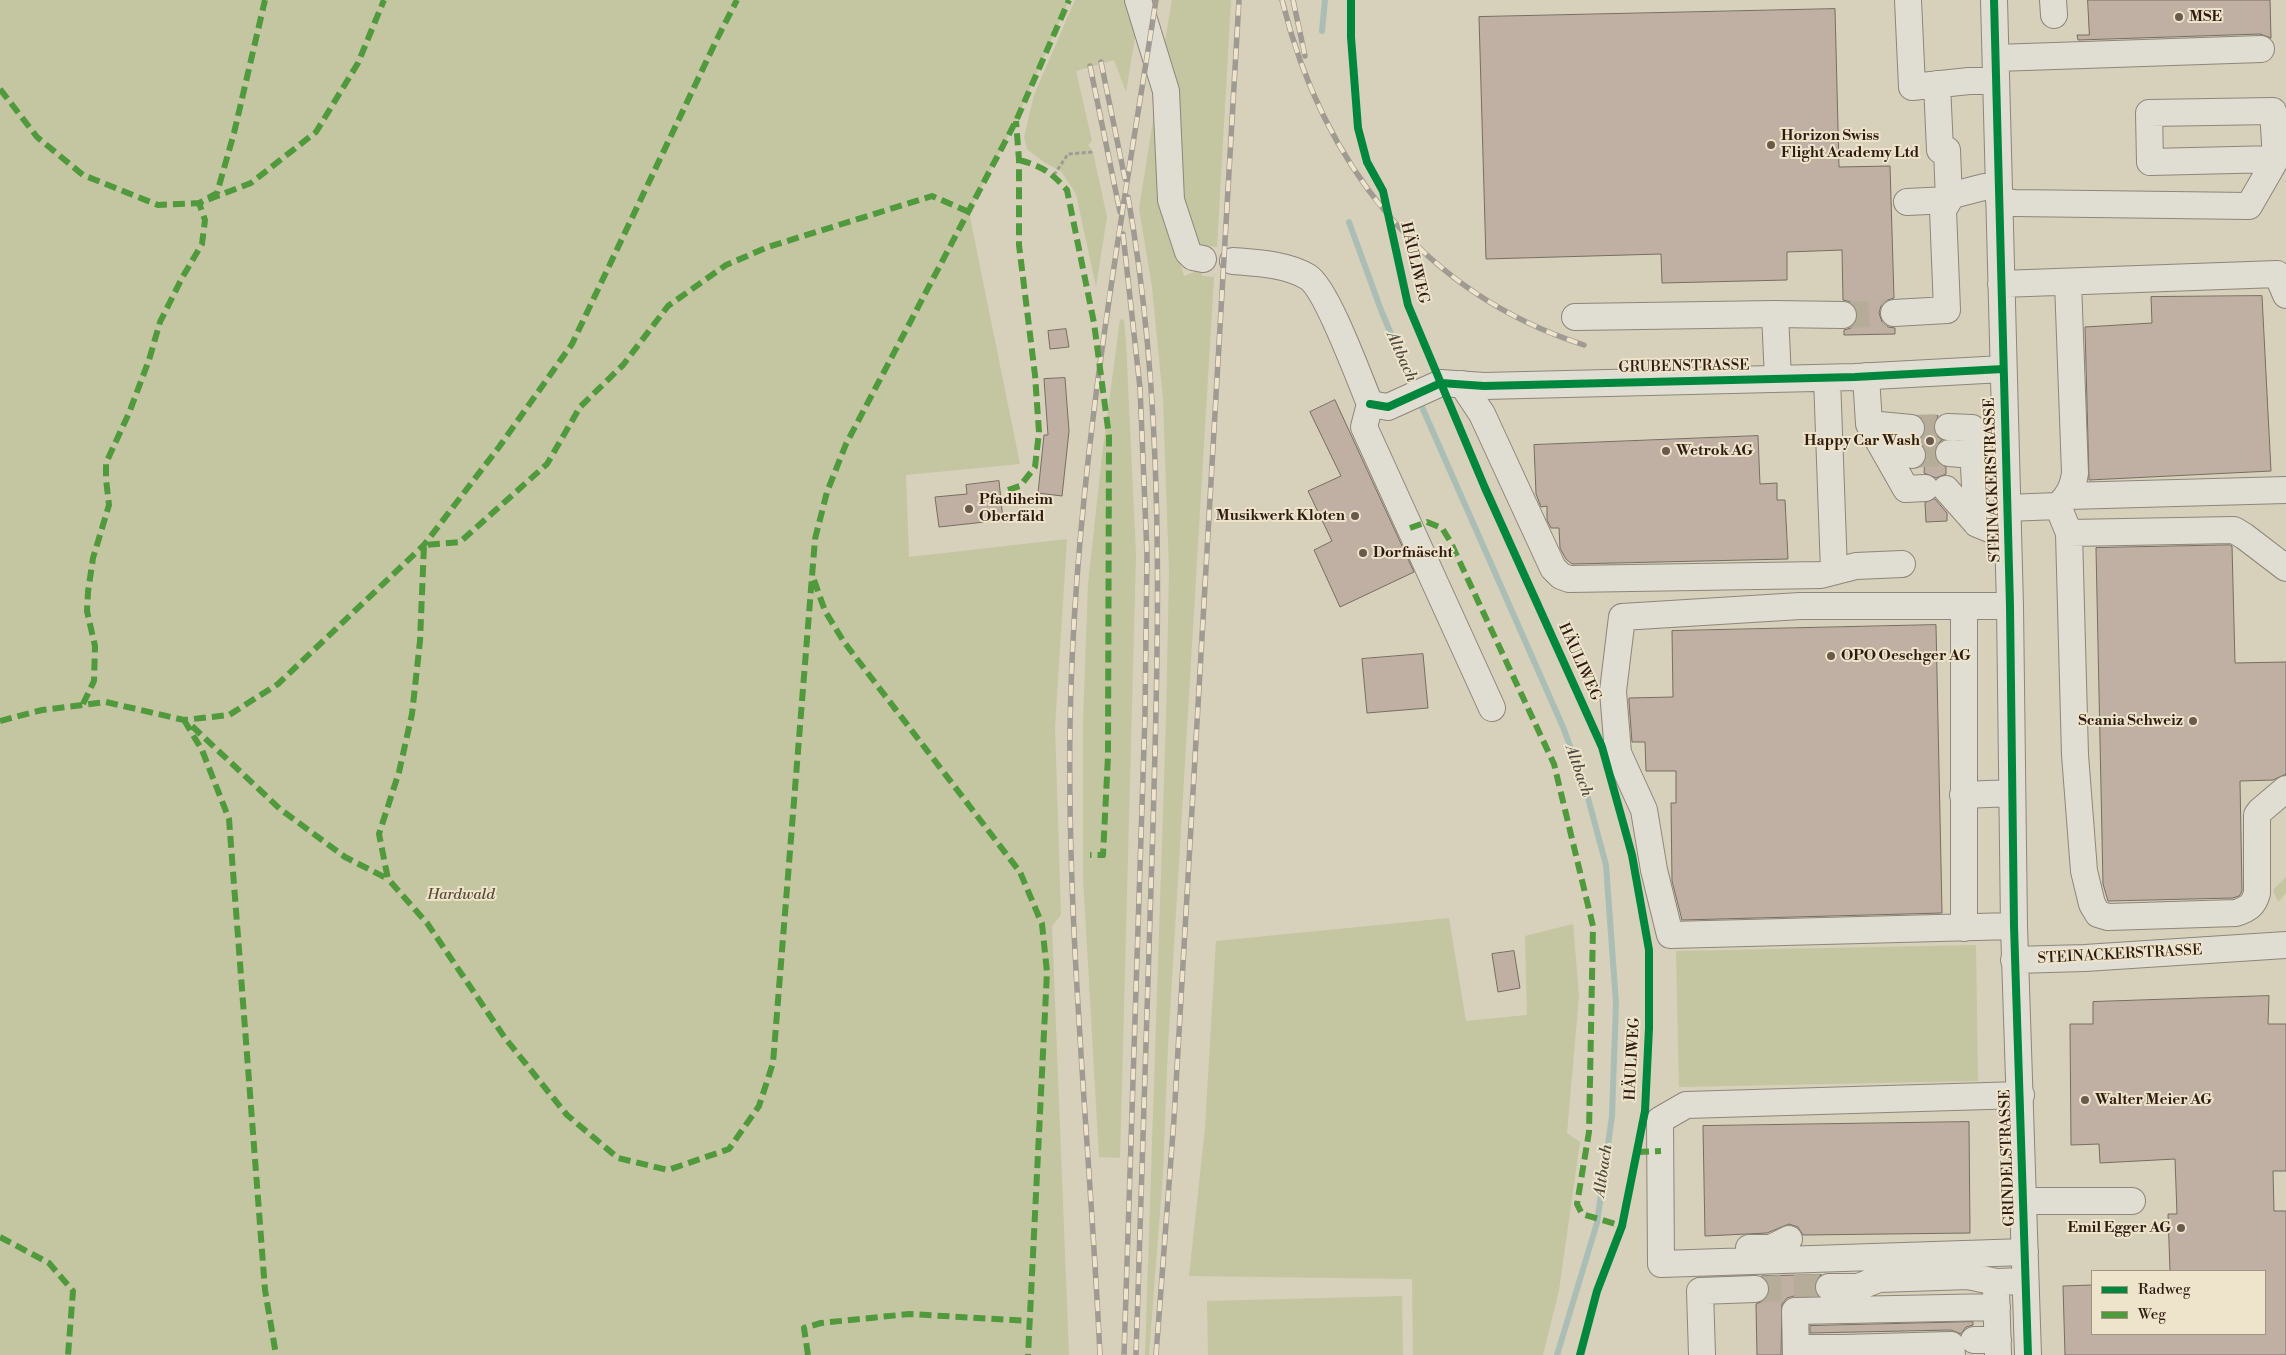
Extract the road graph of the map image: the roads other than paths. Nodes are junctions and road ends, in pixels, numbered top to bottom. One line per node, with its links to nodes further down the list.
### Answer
1 (1138, 0): 11 (street)
2 (1908, 0): 6 (street)
3 (1994, 0): 5 (street, STEINACKERSTRASSE)
4 (2260, 49): 5 (street)
5 (1996, 70): 6 (street); 8 (street, STEINACKERSTRASSE)
6 (1937, 84): 9 (street)
7 (2276, 159): 7 (street); 8 (street)
8 (1999, 194): 9 (street); 14 (street, STEINACKERSTRASSE)
9 (1949, 198): 10 (street); 16 (street)
10 (1907, 202)
11 (1203, 259)
12 (1233, 261): 25 (street)
13 (2068, 282): 14 (street); 15 (street); 31 (street)
14 (2001, 284): 20 (street, STEINACKERSTRASSE)
15 (2286, 295)
16 (1894, 313)
17 (1775, 314): 18 (street); 19 (street); 23 (street)
18 (1843, 316)
19 (1576, 317)
20 (2003, 369): 21 (street, GRUBENSTRASSE); 32 (street, STEINACKERSTRASSE)
21 (1866, 376): 22 (street, GRUBENSTRASSE); 26 (street)
22 (1827, 378): 23 (street, GRUBENSTRASSE); 37 (street)
23 (1778, 379): 24 (street, GRUBENSTRASSE)
24 (1462, 384): 25 (street, GRUBENSTRASSE); 37 (street)
25 (1370, 404): 40 (street)
26 (1869, 424): 28 (street); 29 (street); 33 (street)
27 (1948, 427): 33 (street)
28 (1911, 428)
29 (1912, 455)
30 (2286, 490): 31 (street)
31 (2063, 501): 32 (street); 34 (street)
32 (2007, 518): 33 (street); 38 (street, STEINACKERSTRASSE)
33 (1977, 524)
34 (2069, 533): 36 (street); 41 (street)
35 (1902, 564): 37 (street)
36 (2286, 568)
37 (1834, 572)
38 (2010, 606): 39 (street); 42 (street, STEINACKERSTRASSE)
39 (1964, 607): 43 (street); 45 (street)
40 (1492, 708)
41 (2286, 789)
42 (2012, 793): 43 (street); 44 (street, STEINACKERSTRASSE)
43 (1963, 795): 45 (street)
44 (2014, 926): 45 (street); 47 (street, STEINACKERSTRASSE)
45 (1964, 928)
46 (2286, 945): 47 (street, STEINACKERSTRASSE)
47 (2014, 960): 48 (street, GRINDELSTRASSE)
48 (2021, 1096): 49 (street, GRINDELSTRASSE); 53 (street)
49 (2024, 1201): 50 (street); 52 (street, GRINDELSTRASSE)
50 (2132, 1201)
51 (1789, 1239): 53 (street)
52 (2025, 1252): 53 (street); 54 (street, GRINDELSTRASSE)
53 (1704, 1263)
54 (2025, 1281): 57 (street); 63 (street, GRINDELSTRASSE)
55 (1829, 1287): 57 (street)
56 (1755, 1289): 62 (street)
57 (1996, 1295): 58 (street); 60 (street)
58 (1974, 1347): 59 (street)
59 (1898, 1351): 61 (street)
60 (1796, 1352): 61 (street)
61 (1843, 1352)
62 (1702, 1355)
63 (2028, 1355)

